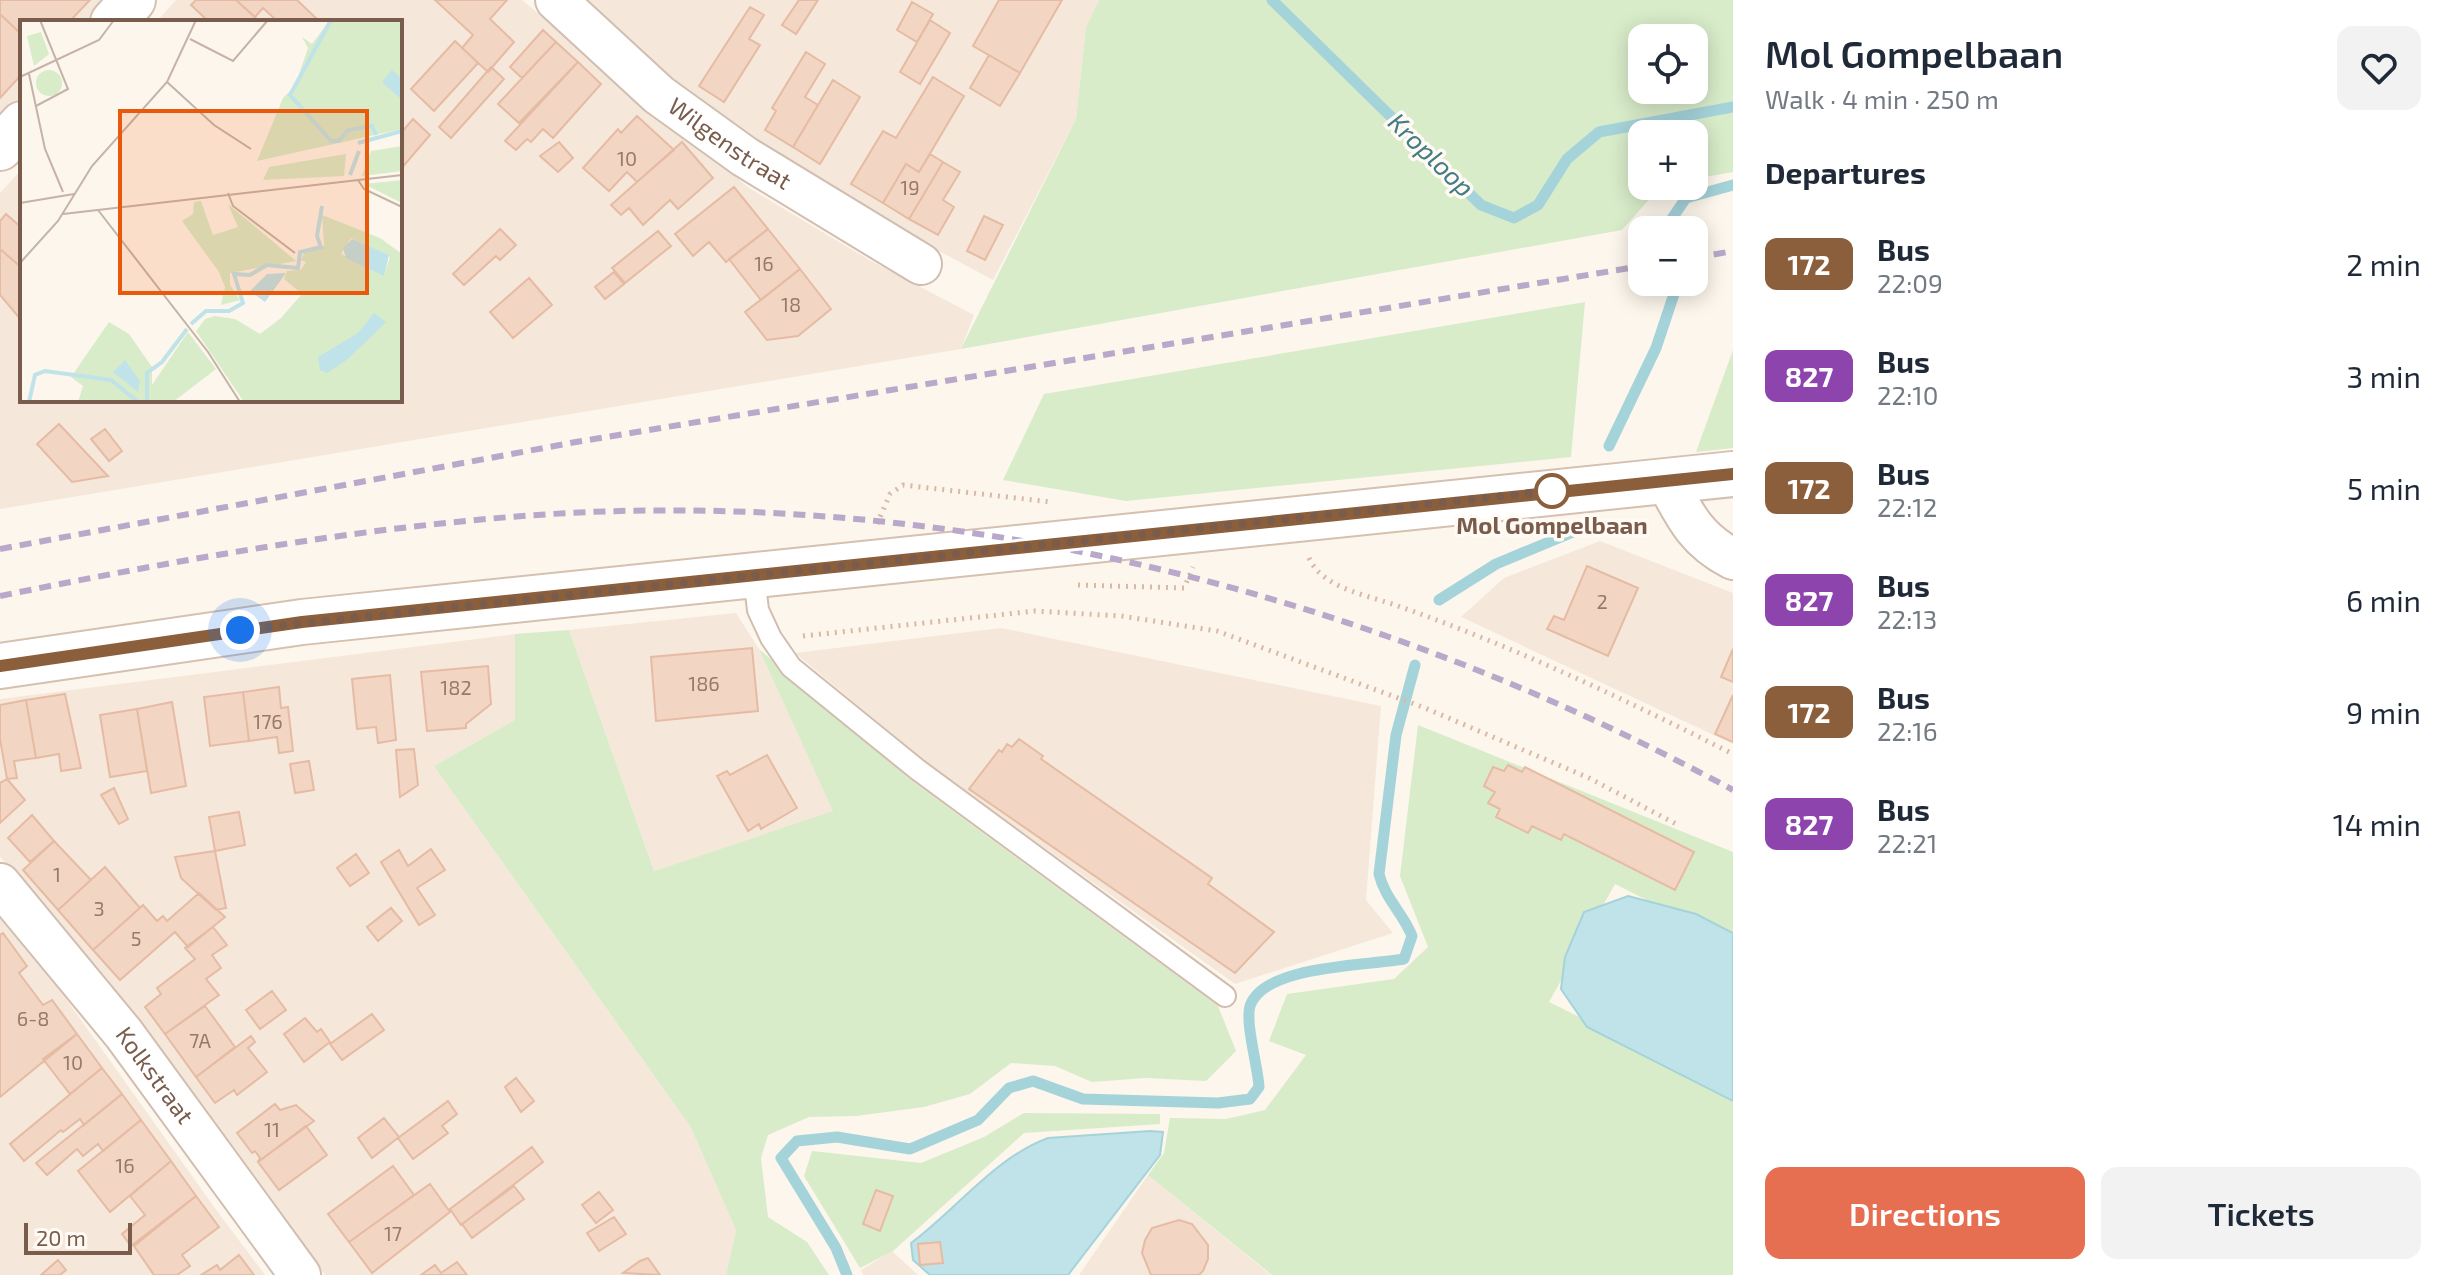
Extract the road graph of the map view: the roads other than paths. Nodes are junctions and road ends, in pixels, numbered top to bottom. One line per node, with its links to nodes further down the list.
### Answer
1 (133, 0): 3 (street)
2 (556, 0): 6 (street, Wilgenstraat)
3 (115, 20)
4 (20, 126): 5 (street)
5 (0, 148)
6 (921, 264)
7 (1733, 474): 8 (street)
8 (1666, 480): 9 (street); 10 (street)
9 (1733, 559)
10 (754, 576): 11 (street); 13 (lane)
11 (0, 666)
12 (0, 884): 14 (street, Kolkstraat)
13 (1225, 996)
14 (300, 1275)

